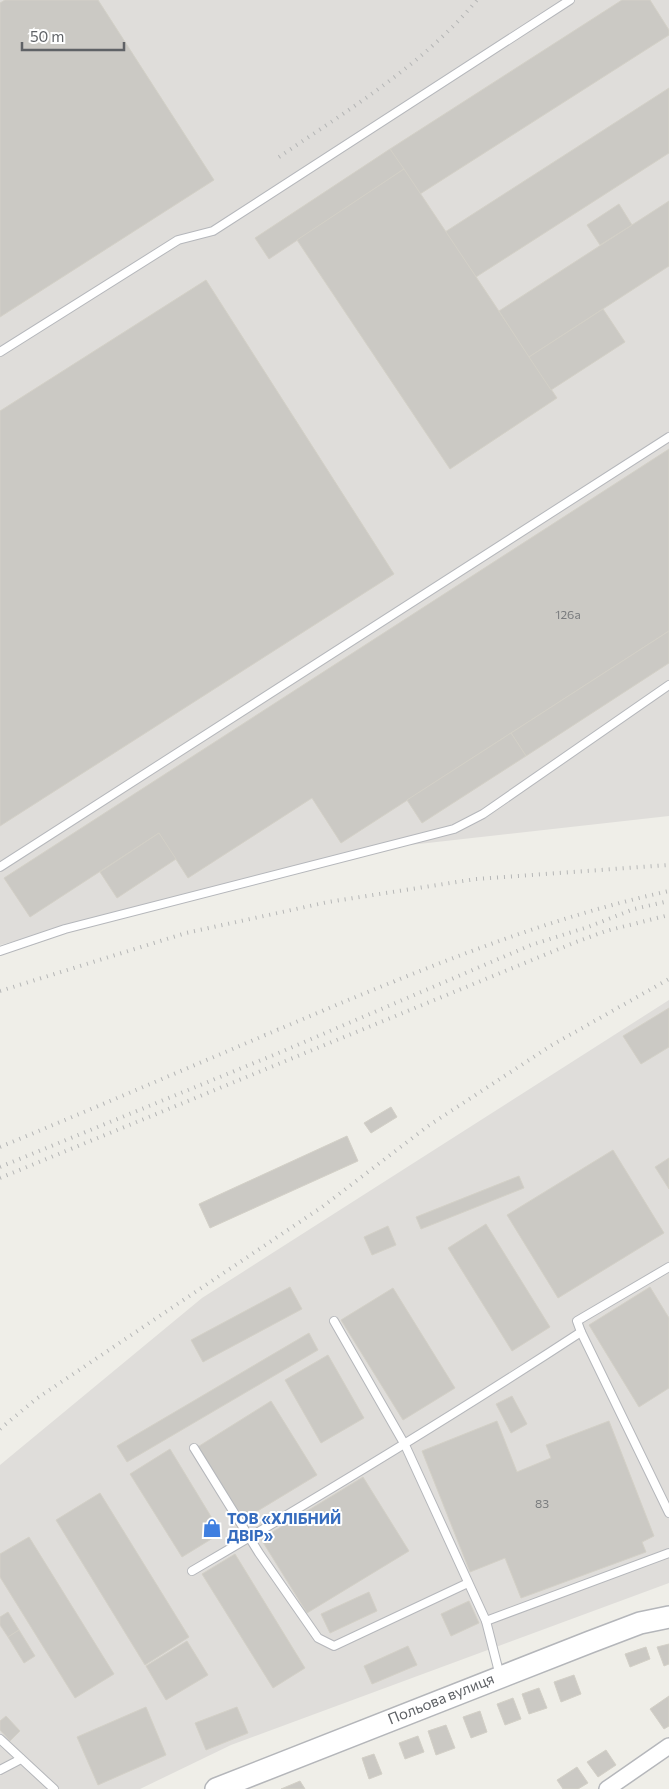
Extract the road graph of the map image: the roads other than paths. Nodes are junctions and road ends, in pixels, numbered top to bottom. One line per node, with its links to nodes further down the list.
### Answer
1 (570, 0): 2 (lane)
2 (0, 352)
3 (669, 438): 5 (lane)
4 (669, 685): 6 (lane)
5 (0, 867)
6 (0, 951)
7 (669, 1267): 9 (lane)
8 (334, 1321): 10 (lane)
9 (581, 1332): 10 (lane); 12 (lane)
10 (405, 1445): 13 (lane); 16 (lane)
11 (194, 1448): 13 (lane)
12 (669, 1511)
13 (250, 1538): 15 (lane); 16 (lane)
14 (669, 1553): 18 (lane)
15 (192, 1571)
16 (468, 1583): 18 (lane)
17 (669, 1617): 19 (main road, Польова вулиця)
18 (486, 1621): 19 (lane)
19 (500, 1676): 24 (main road, Польова вулиця)
20 (0, 1739): 22 (lane)
21 (669, 1746): 27 (street)
22 (21, 1759): 23 (lane); 25 (lane)
23 (0, 1770)
24 (240, 1785): 26 (main road, Польова вулиця)
25 (54, 1789)
26 (216, 1789)
27 (607, 1789)

